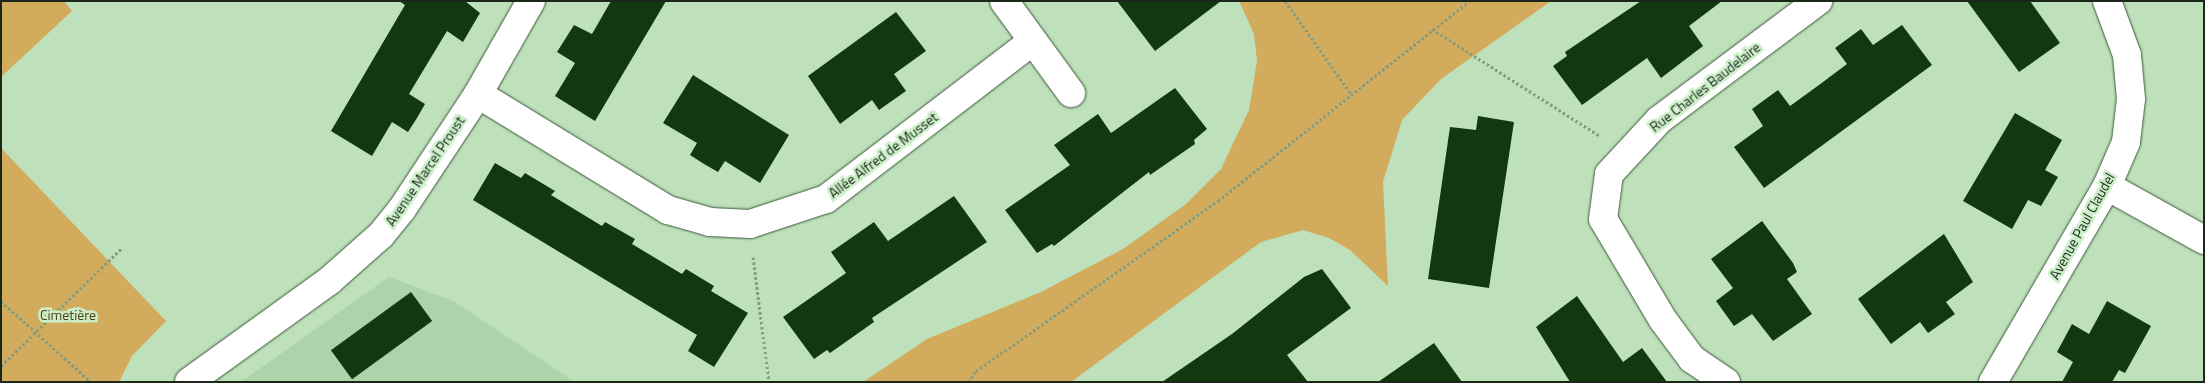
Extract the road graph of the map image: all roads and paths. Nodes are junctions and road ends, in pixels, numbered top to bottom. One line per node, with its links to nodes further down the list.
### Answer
1 (531, 1): 10 (street, Avenue Marcel Proust)
2 (1004, 1): 8 (street)
3 (1285, 1): 11 (path)
4 (1469, 1): 7 (path)
5 (1818, 1): 12 (street, Rue Charles Baudelaire)
6 (2108, 1): 13 (street, Avenue Paul Claudel)
7 (1432, 29): 11 (path); 12 (path)
8 (1033, 41): 9 (street); 14 (street, Allée Alfred de Musset)
9 (1071, 93)
10 (478, 94): 14 (street, Allée Alfred de Musset); 21 (street, Avenue Marcel Proust)
11 (1351, 94): 23 (path)
12 (1626, 153): 24 (street, Rue Charles Baudelaire)
13 (2107, 186): 15 (street); 25 (street, Avenue Paul Claudel)
14 (750, 224): 22 (path)
15 (2204, 240)
16 (122, 248): 18 (path)
17 (1, 300): 18 (path)
18 (36, 332): 19 (path); 20 (path)
19 (1, 366)
20 (91, 382)
21 (189, 382)
22 (769, 382)
23 (968, 382)
24 (1726, 382)
25 (1993, 382)

